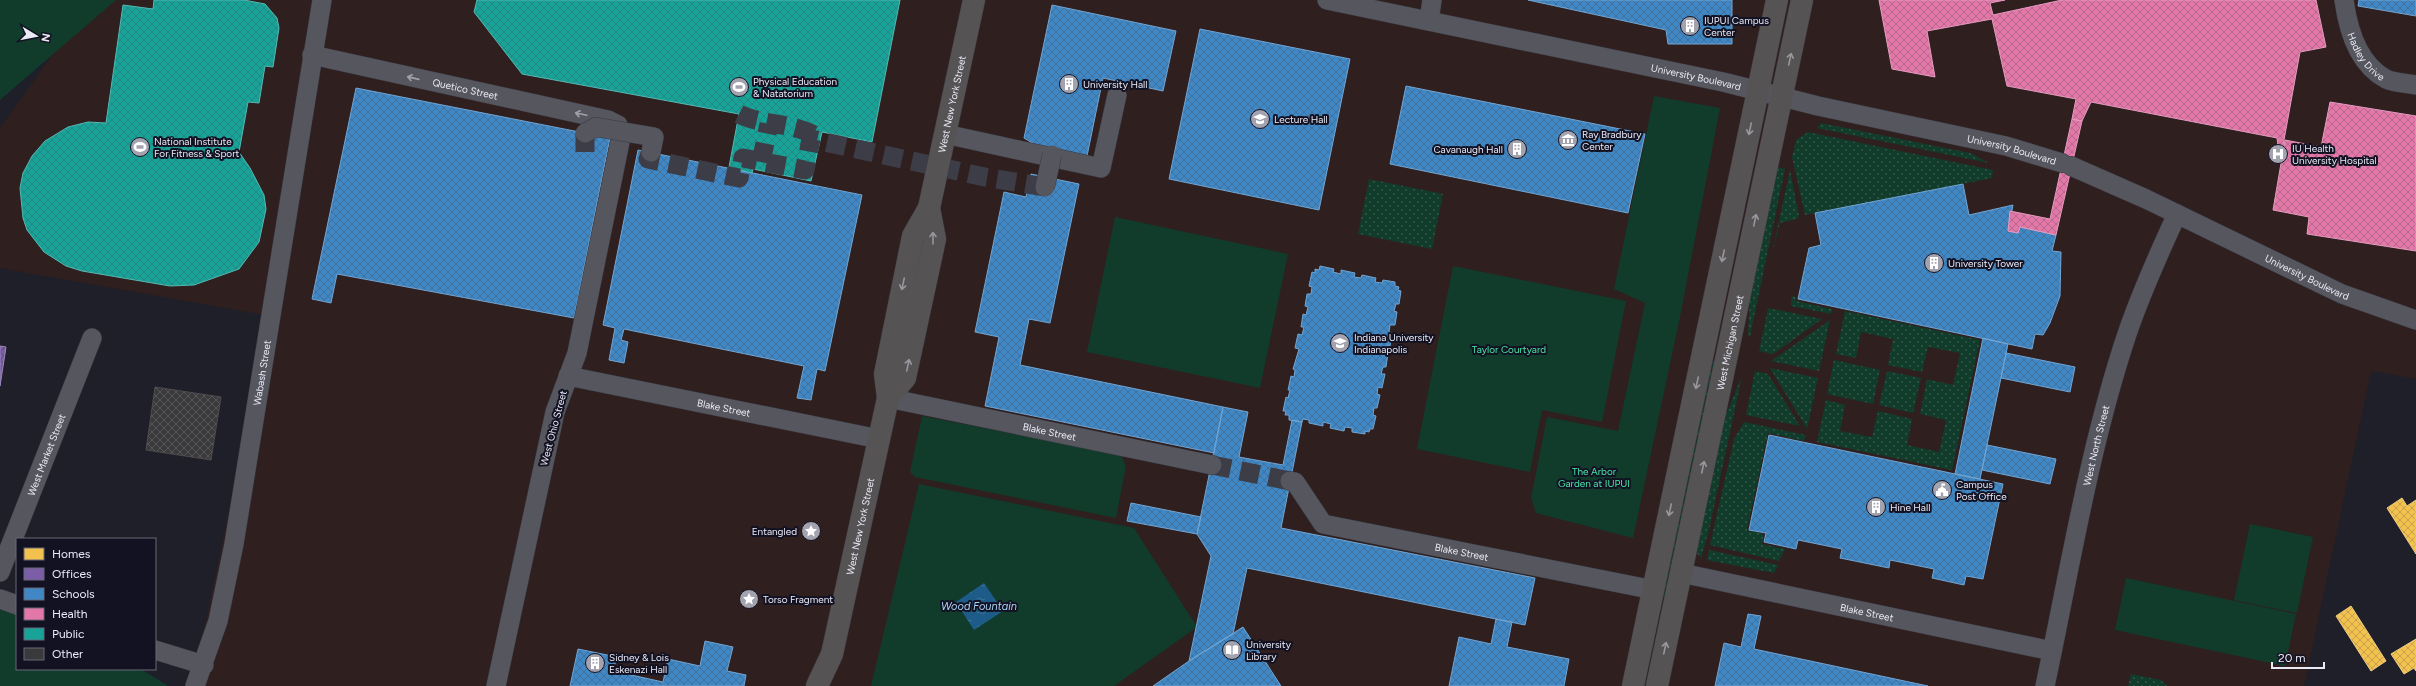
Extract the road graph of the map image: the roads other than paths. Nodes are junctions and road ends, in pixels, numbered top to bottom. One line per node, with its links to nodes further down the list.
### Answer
1 (322, 0): 9 (street)
2 (974, 0): 16 (main road, West New York Street)
3 (1327, 0): 8 (street, University Boulevard)
4 (1432, 0): 8 (street)
5 (1777, 0): 11 (main road)
6 (1802, 0): 13 (main road, West Michigan Street, one-way to 6)
7 (2344, 0): 10 (street, Hadley Drive)
8 (1429, 21): 11 (street, University Boulevard)
9 (312, 56): 14 (street, Quetico Street, one-way to 9); 36 (street, Wabash Street)
10 (2416, 85)
11 (1758, 91): 13 (street, University Boulevard); 30 (main road, one-way to 30)
12 (1117, 95): 16 (street)
13 (1782, 97): 20 (street, University Boulevard); 29 (main road, West Michigan Street, one-way to 13)
14 (618, 125): 23 (street, West Ohio Street)
15 (585, 133): 17 (street, bridge)
16 (945, 134): 24 (main road, West New York Street)
17 (651, 152)
18 (1052, 155): 19 (street, bridge)
19 (1045, 188)
20 (2178, 214): 21 (street, University Boulevard); 34 (street, West North Street)
21 (2416, 320)
22 (92, 338): 28 (street, West Market Street)
23 (568, 376): 25 (street, Blake Street); 38 (street, West Ohio Street)
24 (888, 398): 25 (main road, West New York Street); 26 (street, Blake Street)
25 (879, 439): 35 (main road, West New York Street)
26 (1212, 465)
27 (1290, 481): 30 (street, Blake Street)
28 (0, 572)
29 (1681, 573): 34 (street, Blake Street); 42 (main road, West Michigan Street, one-way to 29)
30 (1654, 590): 41 (main road)
31 (0, 600): 32 (street)
32 (16, 605)
33 (156, 650): 36 (street)
34 (2052, 651): 43 (street, West North Street)
35 (832, 654): 39 (main road, West New York Street); 40 (main road, West New York Street)
36 (204, 665): 37 (street, Wabash Street)
37 (196, 686)
38 (496, 686)
39 (817, 686)
40 (835, 686)
41 (1633, 686)
42 (1657, 686)
43 (2045, 686)

